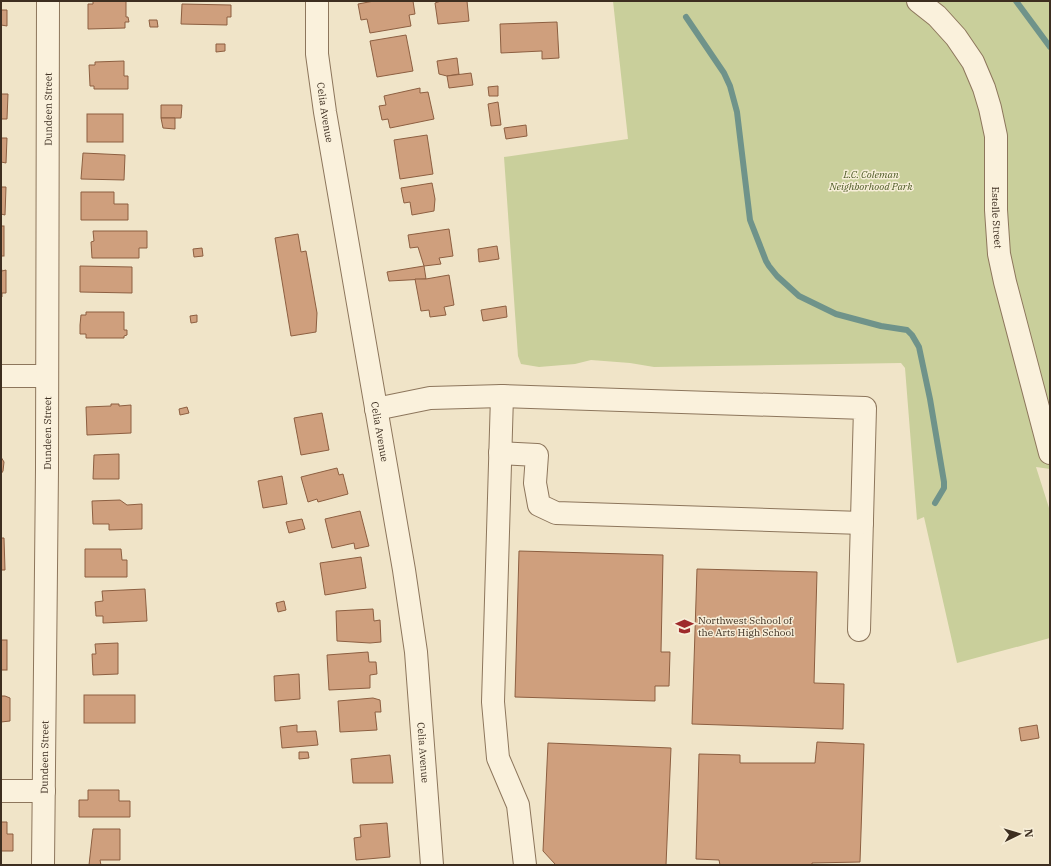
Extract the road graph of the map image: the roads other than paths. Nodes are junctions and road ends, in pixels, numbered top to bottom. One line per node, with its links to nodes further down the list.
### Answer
1 (48, 1): 5 (street, Dundeen Street)
2 (317, 1): 7 (street, Celia Avenue)
3 (918, 1): 9 (street, Estelle Street)
4 (1, 376): 5 (street)
5 (46, 376): 13 (street, Dundeen Street)
6 (502, 396): 7 (street); 8 (street); 10 (street)
7 (376, 409): 15 (street, Celia Avenue)
8 (500, 453): 10 (street); 16 (street)
9 (1050, 453)
10 (862, 523): 11 (street)
11 (859, 630)
12 (1, 791): 13 (street)
13 (44, 791): 14 (street, Dundeen Street)
14 (43, 865)
15 (432, 865)
16 (526, 865)

